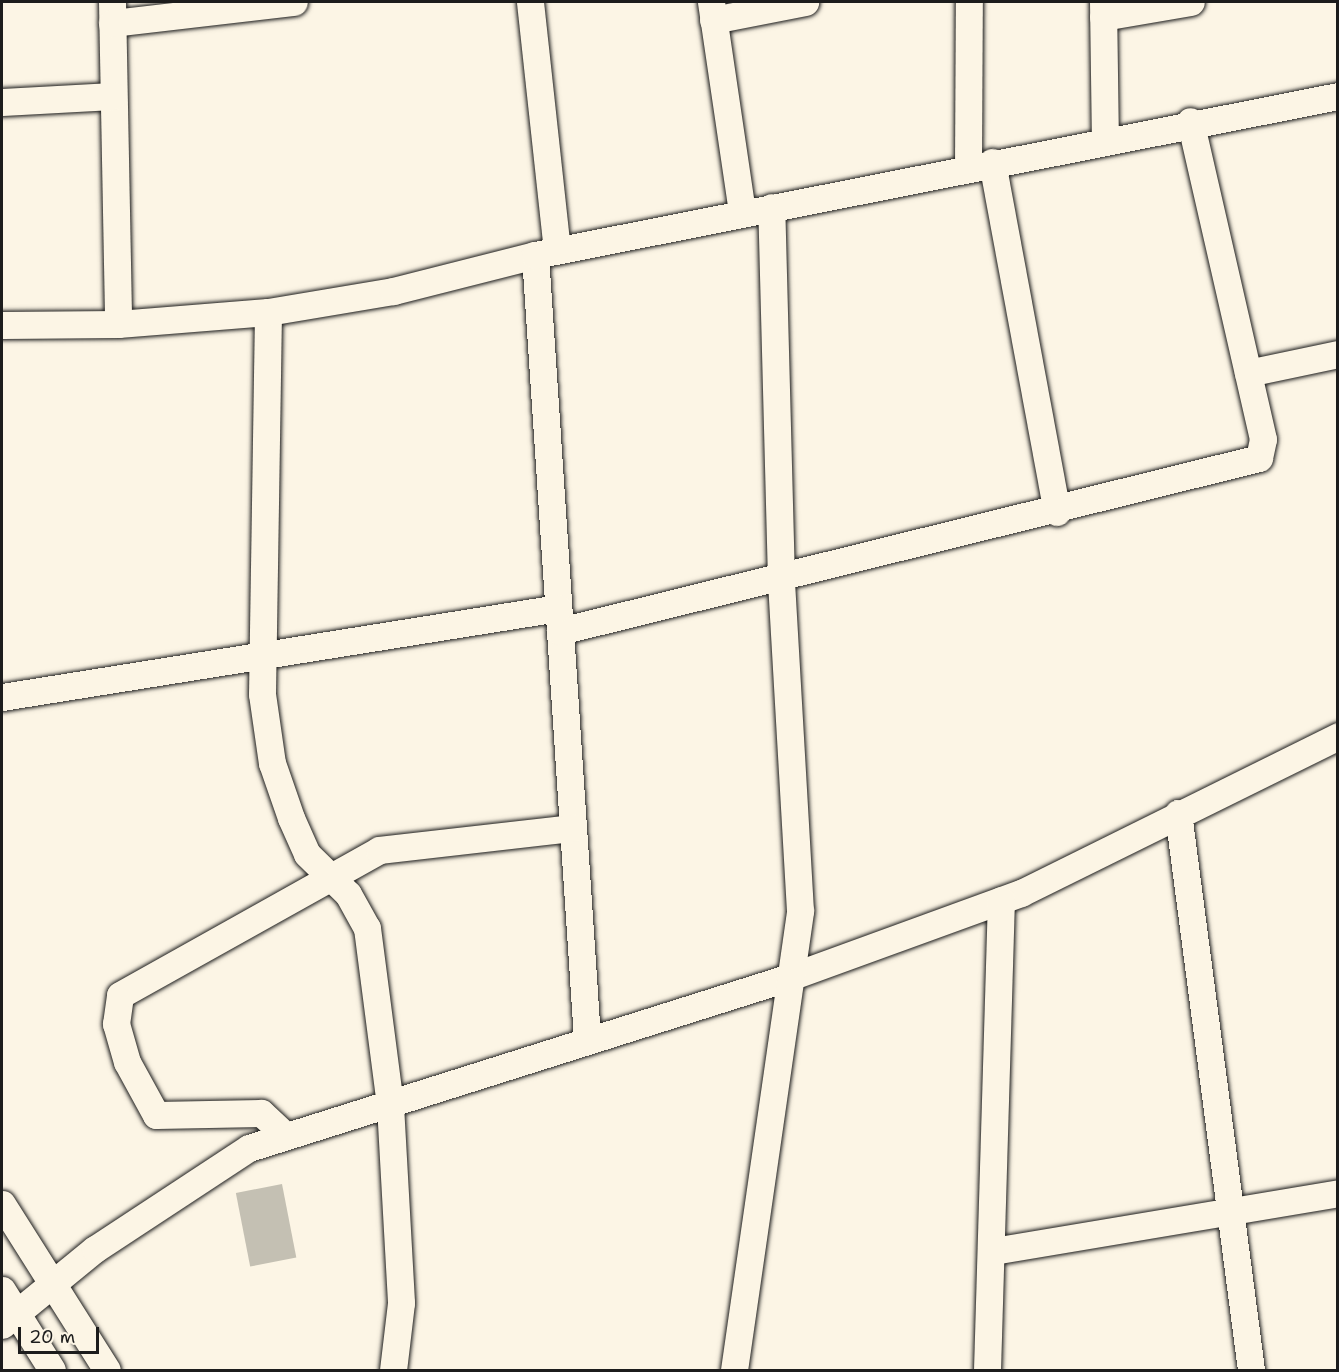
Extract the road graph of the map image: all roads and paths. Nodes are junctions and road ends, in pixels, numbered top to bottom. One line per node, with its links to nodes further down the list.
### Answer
1 (294, 2): 8 (street)
2 (530, 2): 17 (street)
3 (805, 2): 7 (street)
4 (969, 2): 14 (street)
5 (1191, 2): 6 (street)
6 (1103, 9): 13 (street)
7 (712, 11): 16 (street)
8 (112, 12): 9 (street)
9 (113, 96): 11 (street); 19 (street)
10 (1338, 96): 12 (street)
11 (2, 102)
12 (1190, 121): 13 (street); 22 (street)
13 (1105, 138): 14 (street)
14 (980, 164): 15 (street); 23 (street)
15 (771, 207): 16 (street); 24 (street)
16 (742, 213): 17 (street)
17 (546, 253): 18 (street); 25 (street)
18 (268, 312): 19 (street); 26 (street)
19 (118, 324): 20 (street)
20 (2, 325)
21 (1338, 354): 22 (street)
22 (1248, 373): 23 (street)
23 (1057, 512): 24 (street)
24 (781, 580): 25 (street); 33 (street)
25 (559, 620): 26 (street); 30 (street)
26 (261, 654): 27 (street); 31 (street)
27 (2, 697)
28 (1338, 736): 29 (street)
29 (1178, 813): 32 (street); 39 (street)
30 (573, 828): 31 (street); 34 (street)
31 (328, 874): 35 (street); 36 (street)
32 (1001, 900): 33 (street); 40 (street)
33 (790, 977): 34 (street); 47 (street)
34 (587, 1038): 35 (street)
35 (390, 1105): 36 (street); 46 (street)
36 (286, 1136): 41 (street)
37 (1338, 1193): 39 (street)
38 (2, 1204): 41 (street)
39 (1231, 1210): 40 (street); 49 (street)
40 (993, 1251): 48 (street)
41 (52, 1283): 43 (street); 45 (street)
42 (2, 1290): 43 (street)
43 (9, 1319): 44 (street)
44 (52, 1371)
45 (107, 1371)
46 (393, 1371)
47 (734, 1371)
48 (987, 1371)
49 (1251, 1371)

